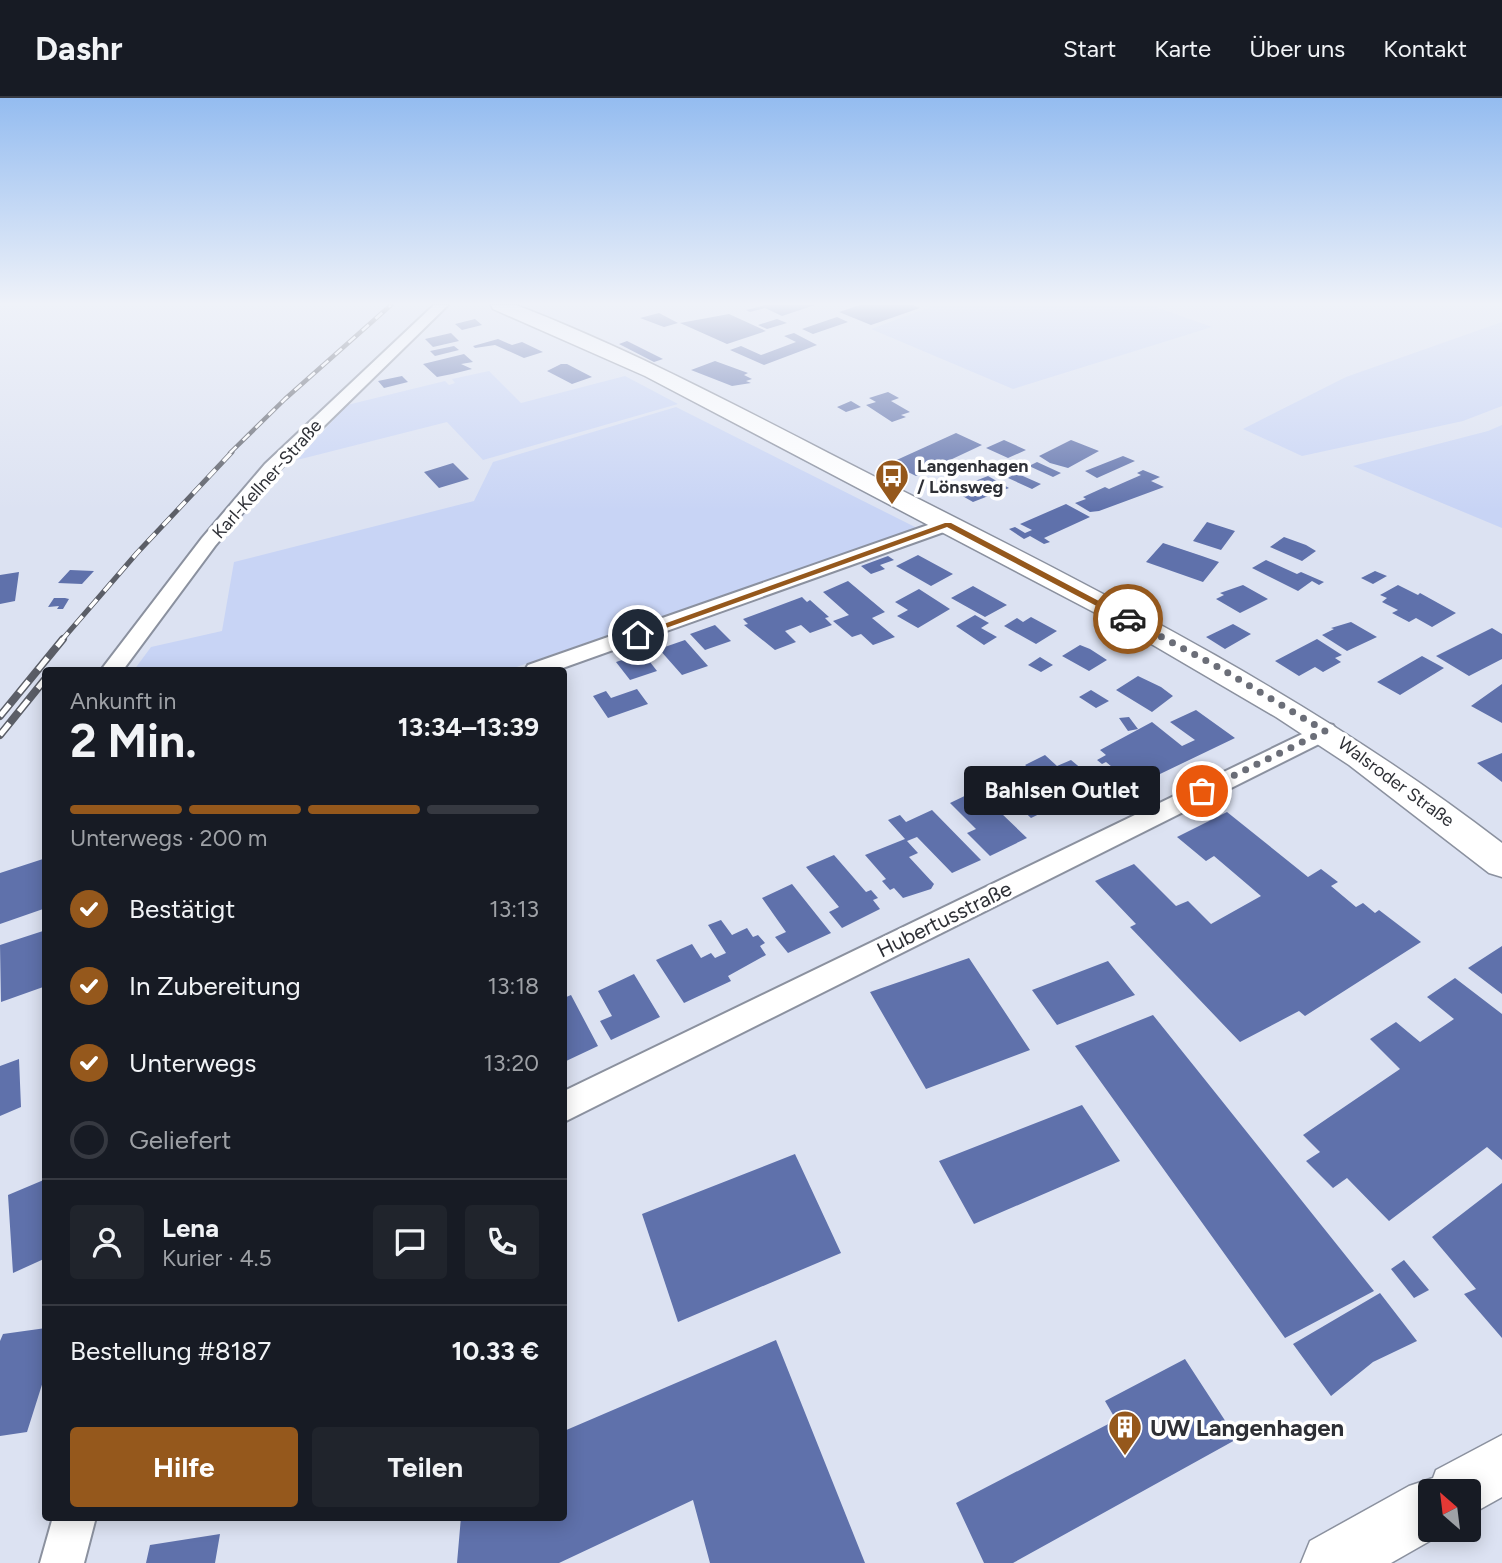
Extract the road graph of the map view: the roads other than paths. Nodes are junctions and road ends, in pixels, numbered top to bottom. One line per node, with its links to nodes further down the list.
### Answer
1 (365, 373): 4 (street, Karl-Kellner-Straße)
2 (656, 373): 3 (street, Walsroder Straße)
3 (948, 524): 5 (street); 6 (street, Walsroder Straße)
4 (114, 667)
5 (544, 667)
6 (1325, 731): 7 (street, Walsroder Straße); 8 (street, Hubertusstraße)
7 (1502, 863)
8 (567, 1106)
9 (1502, 1464): 10 (street)
10 (1477, 1479)
11 (1418, 1514): 14 (street)
12 (74, 1521): 13 (street)
13 (62, 1563)
14 (1332, 1563)

